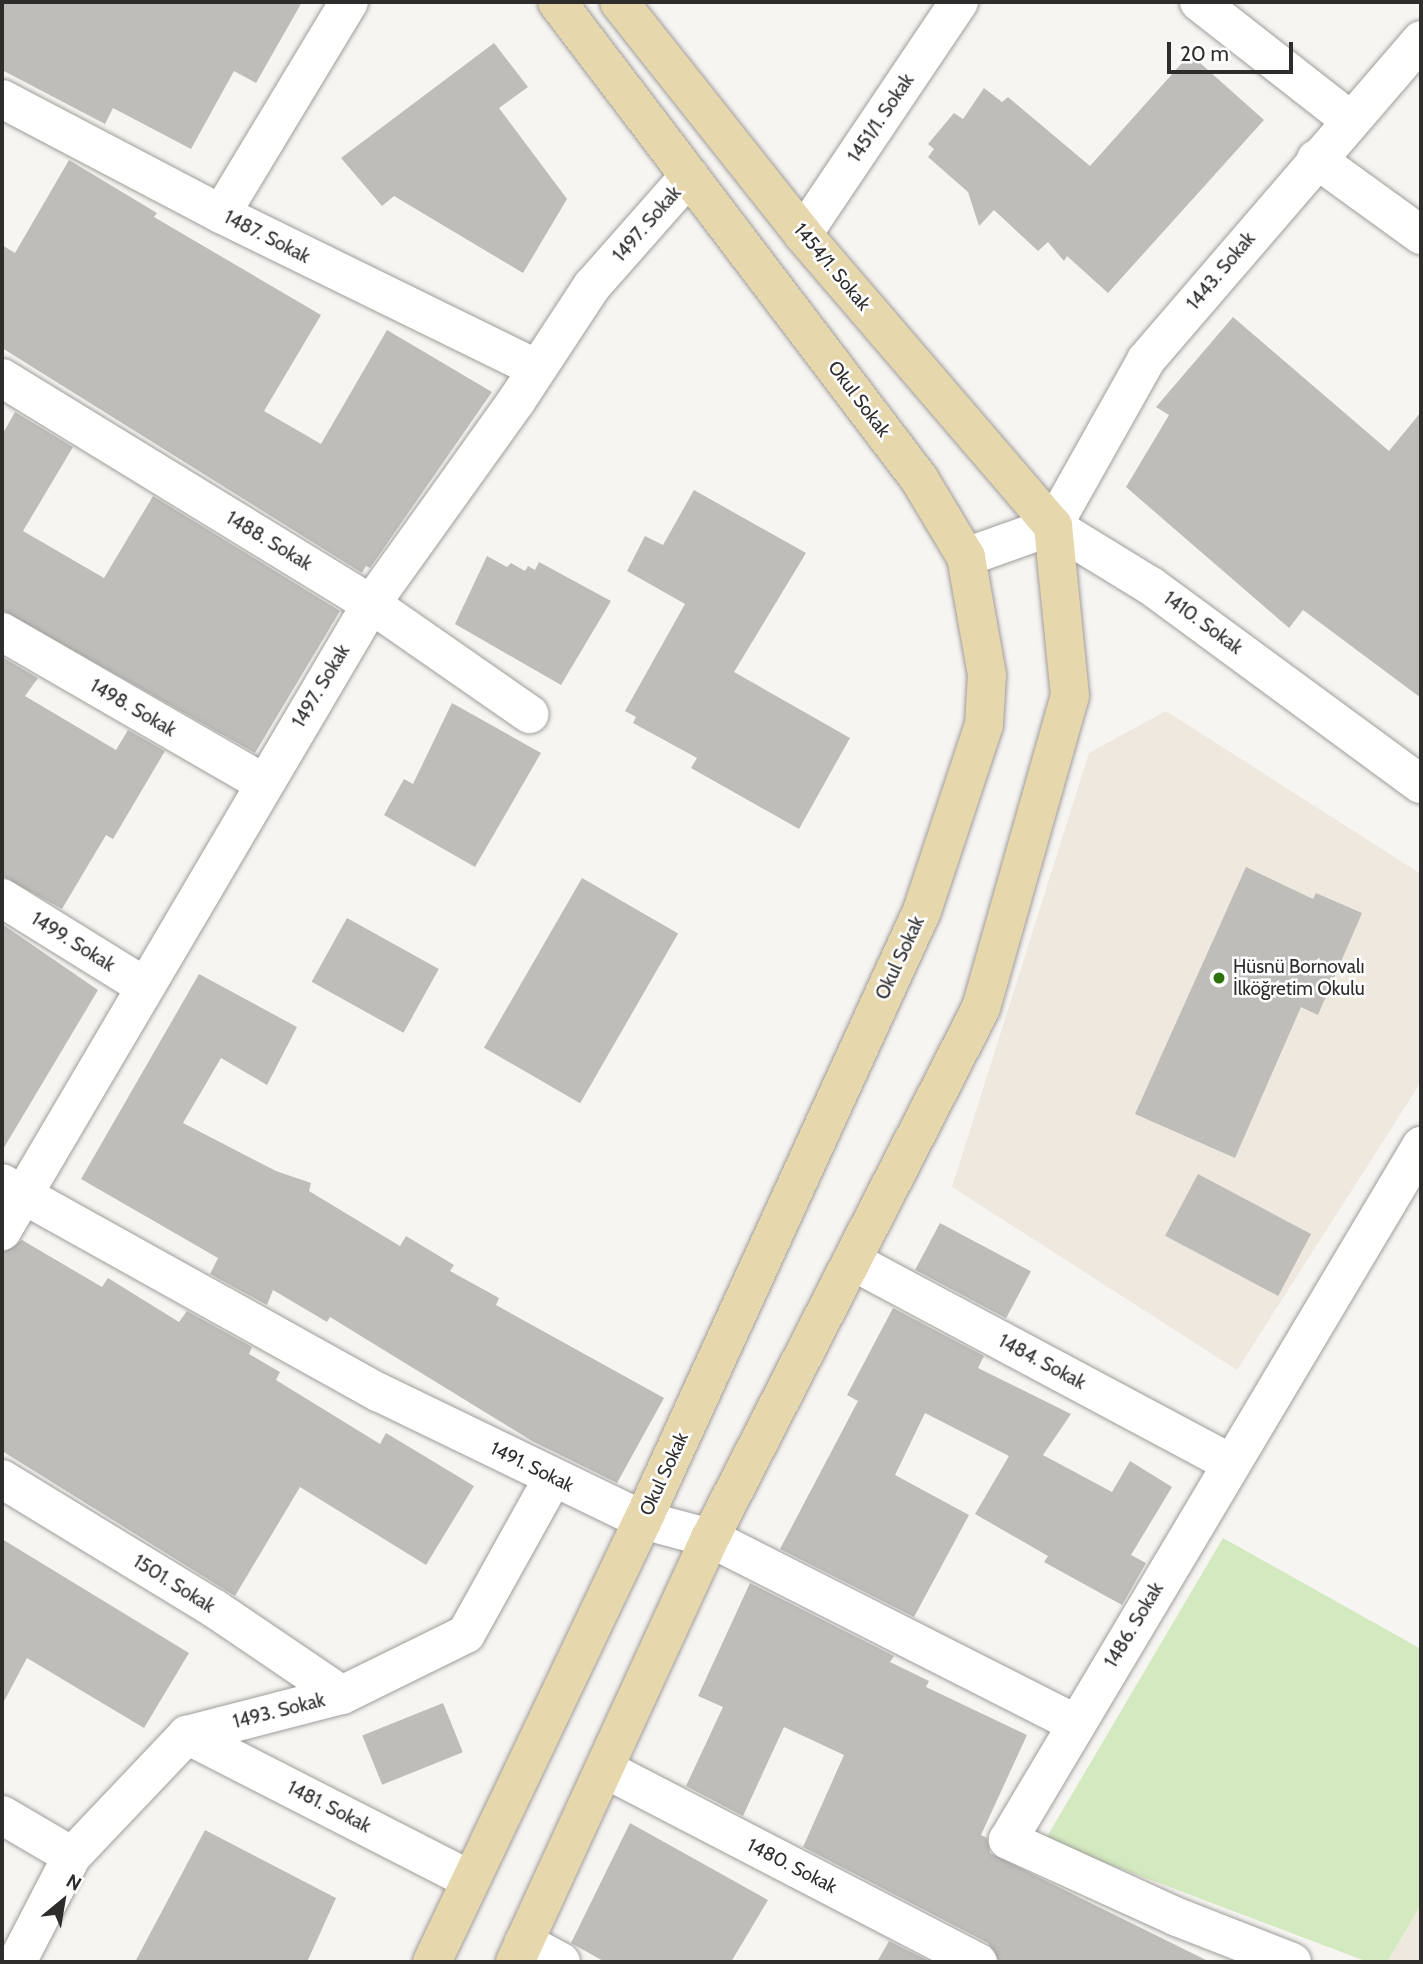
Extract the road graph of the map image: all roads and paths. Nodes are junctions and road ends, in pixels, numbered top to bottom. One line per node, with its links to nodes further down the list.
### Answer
1 (349, 2): 11 (street)
2 (557, 2): 10 (main road, Okul Sokak)
3 (619, 2): 12 (main road, 1454/1. Sokak)
4 (959, 2): 12 (street, 1451/1. Sokak)
5 (1199, 2): 8 (street)
6 (1421, 40): 8 (street, 1443. Sokak)
7 (2, 99): 11 (street, 1487. Sokak)
8 (1350, 120): 9 (street, 1443. Sokak)
9 (1316, 159): 13 (street); 16 (street, 1443. Sokak)
10 (689, 176): 14 (street, 1497. Sokak); 17 (main road, Okul Sokak)
11 (221, 214): 14 (street, 1487. Sokak)
12 (803, 234): 16 (main road, 1454/1. Sokak)
13 (1421, 235)
14 (536, 368): 18 (street, 1497. Sokak)
15 (2, 378): 18 (street, 1488. Sokak)
16 (1053, 526): 17 (street); 22 (street, 1410. Sokak); 28 (main road)
17 (966, 557): 32 (main road, Okul Sokak)
18 (371, 604): 20 (street, 1488. Sokak); 21 (street, 1497. Sokak)
19 (2, 632): 21 (street, 1498. Sokak)
20 (529, 714)
21 (264, 783): 24 (street, 1497. Sokak)
22 (1421, 783)
23 (2, 898): 24 (street, 1499. Sokak)
24 (144, 986): 26 (street, 1497. Sokak)
25 (1421, 1146): 29 (street, 1486. Sokak)
26 (12, 1189): 27 (street, 1497. Sokak); 30 (street, 1491. Sokak)
27 (2, 1231)
28 (852, 1261): 29 (street, 1484. Sokak); 33 (main road)
29 (1231, 1463): 35 (street, 1486. Sokak)
30 (553, 1478): 32 (street, 1491. Sokak); 34 (street, 1493. Sokak)
31 (2, 1479): 34 (street, 1501. Sokak)
32 (643, 1520): 33 (street, 1491. Sokak); 40 (main road, Okul Sokak)
33 (710, 1538): 35 (street, 1491. Sokak); 37 (main road)
34 (342, 1695): 36 (street, 1493. Sokak)
35 (1075, 1723): 46 (street, 1486. Sokak)
36 (187, 1735): 39 (street); 40 (street, 1481. Sokak)
37 (605, 1769): 41 (main road); 45 (street, 1480. Sokak)
38 (2, 1815): 39 (street)
39 (72, 1856): 42 (street)
40 (471, 1880): 43 (main road, Okul Sokak)
41 (519, 1952): 44 (street)
42 (17, 1962)
43 (432, 1962)
44 (561, 1962)
45 (978, 1962)
46 (1292, 1962)

